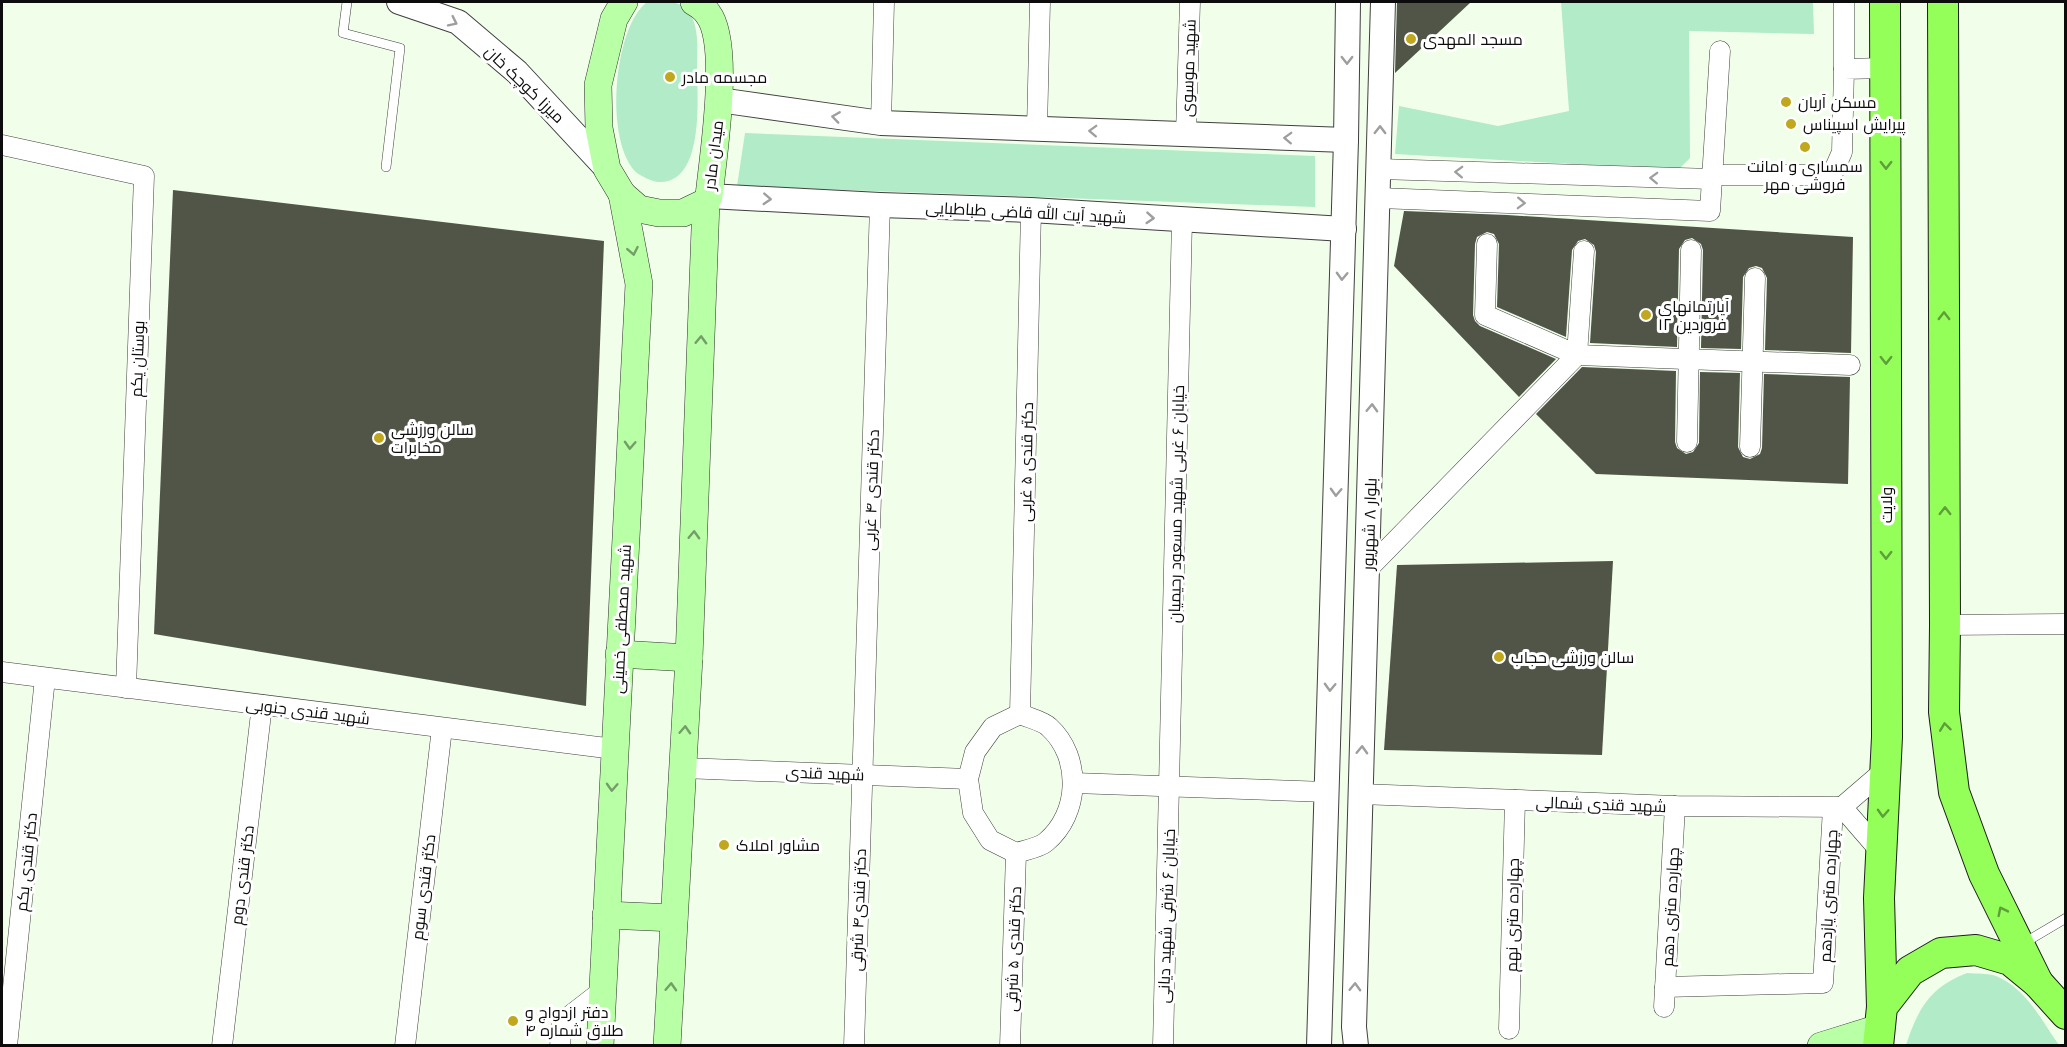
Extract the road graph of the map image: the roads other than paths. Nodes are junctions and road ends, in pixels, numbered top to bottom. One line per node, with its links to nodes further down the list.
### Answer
1 (347, 2): 22 (lane)
2 (399, 2): 23 (street, میرزا کوچک خان, one-way to 23)
3 (624, 2): 23 (main road, میدان مادر)
4 (884, 2): 17 (street)
5 (1040, 2): 18 (street)
6 (1190, 2): 19 (street, شهید موسوی)
7 (1844, 2): 15 (street)
8 (1886, 2): 14 (main road, ولایت)
9 (1943, 2): 47 (main road, one-way to 9)
10 (704, 6): 16 (main road, میدان مادر)
11 (1347, 8): 12 (street); 20 (street, بلوار ۸ شهریور, one-way to 20)
12 (1383, 9): 24 (street, بلوار ۸ شهریور, one-way to 12)
13 (1720, 51): 25 (street)
14 (1886, 68): 15 (street); 58 (main road, ولایت, one-way to 58)
15 (1844, 69): 25 (street)
16 (719, 100): 17 (street, one-way to 16); 28 (main road, میدان مادر)
17 (881, 123): 18 (street)
18 (1037, 129): 19 (street, one-way to 18)
19 (1186, 134): 20 (street, one-way to 19)
20 (1336, 140): 32 (street, بلوار ۸ شهریور)
21 (2, 145): 52 (street, بوستان یکم)
22 (386, 167)
23 (607, 168): 26 (main road, میدان مادر)
24 (1379, 169): 25 (street, one-way to 24); 27 (street, بلوار ۸ شهریور)
25 (1712, 177): 27 (street, one-way to 25)
26 (622, 194): 28 (main road, میدان مادر); 48 (main road, شهید مصطفی خمینی, one-way to 48)
27 (1378, 198): 43 (street, بلوار ۸ شهریور, one-way to 27)
28 (707, 199): 29 (street, شهید آیت الله قاضی طباطبایی, one-way to 29); 49 (main road, one-way to 28)
29 (880, 205): 30 (street, شهید آیت الله قاضی طباطبایی); 59 (street, دکتر قندی ۴ غربی)
30 (1031, 210): 31 (street, شهید آیت الله قاضی طباطبایی, one-way to 31); 54 (street, دکتر قندی ۵ غربی)
31 (1182, 220): 32 (street, شهید آیت الله قاضی طباطبایی); 62 (street, خیابان ۶ غربی شهید مسعود رحیمیان)
32 (1332, 229): 42 (street, بلوار ۸ شهریور, one-way to 42)
33 (1487, 244): 37 (street)
34 (1691, 250): 38 (street)
35 (1584, 251): 37 (street)
36 (1755, 278): 39 (street)
37 (1578, 355): 38 (street); 45 (street)
38 (1689, 359): 39 (street); 41 (street)
39 (1752, 361): 40 (street); 44 (street)
40 (1850, 365)
41 (1687, 442)
42 (1337, 446): 43 (street); 63 (street, بلوار ۸ شهریور, one-way to 63)
43 (1371, 447): 45 (street, بلوار ۸ شهریور)
44 (1750, 447)
45 (1367, 570): 64 (street, بلوار ۸ شهریور, one-way to 45)
46 (2066, 624): 47 (street)
47 (1945, 625): 75 (main road, one-way to 47)
48 (619, 654): 49 (main road); 56 (main road, شهید مصطفی خمینی)
49 (689, 658): 57 (main road, one-way to 49)
50 (2, 672): 51 (street, شهید قندی جنوبی)
51 (45, 678): 52 (street, شهید قندی جنوبی); 83 (street, دکتر قندی یکم)
52 (126, 688): 53 (street, شهید قندی جنوبی)
53 (262, 705): 55 (street, شهید قندی جنوبی); 84 (street, دکتر قندی دوم)
54 (1020, 714): 60 (street); 61 (street)
55 (442, 728): 56 (street, شهید قندی جنوبی); 85 (street, دکتر قندی سوم)
56 (614, 749): 72 (main road, شهید مصطفی خمینی, one-way to 72)
57 (683, 768): 59 (street, شهید قندی); 73 (main road)
58 (1885, 770): 67 (street); 68 (main road, ولایت, one-way to 68)
59 (862, 775): 60 (street, شهید قندی); 89 (street, دکتر قندی۴ شرقی)
60 (968, 778): 69 (street)
61 (1074, 783): 62 (street); 69 (street)
62 (1170, 787): 63 (street); 91 (street, خیابان ۶ شرقی شهید دیانی)
63 (1327, 792): 70 (street, بلوار ۸ شهریور)
64 (1360, 794): 65 (street, شهید قندی شمالی); 71 (street, بلوار ۸ شهریور)
65 (1515, 800): 66 (street, شهید قندی شمالی); 82 (street, چهارده متری نهم)
66 (1675, 806): 67 (street, شهید قندی شمالی); 77 (street, چهارده متری دهم)
67 (1837, 808): 68 (street); 77 (street, چهارده متری یازدهم)
68 (1881, 852): 81 (main road, ولایت)
69 (1016, 853): 90 (street, دکتر قندی ۵ شرقی)
70 (1323, 905): 71 (street); 92 (street, بلوار ۸ شهریور)
71 (1357, 906): 93 (street, بلوار ۸ شهریور, one-way to 71)
72 (606, 915): 73 (main road); 78 (main road, شهید مصطفی خمینی)
73 (675, 918): 88 (main road, one-way to 73)
74 (2066, 918): 75 (lane)
75 (2019, 945): 76 (main road)
76 (2038, 983): 80 (main road); 81 (main road)
77 (1665, 987): 79 (street, چهارده متری دهم)
78 (602, 992): 86 (street); 87 (main road, شهید مصطفی خمینی)
79 (1664, 1007)
80 (2066, 1014)
81 (1880, 1027): 94 (main road)
82 (1509, 1029)
83 (7, 1046)
84 (222, 1046)
85 (405, 1046)
86 (560, 1046)
87 (600, 1046)
88 (667, 1046)
89 (854, 1046)
90 (1010, 1046)
91 (1163, 1046)
92 (1319, 1046)
93 (1356, 1046)
94 (1821, 1046)

